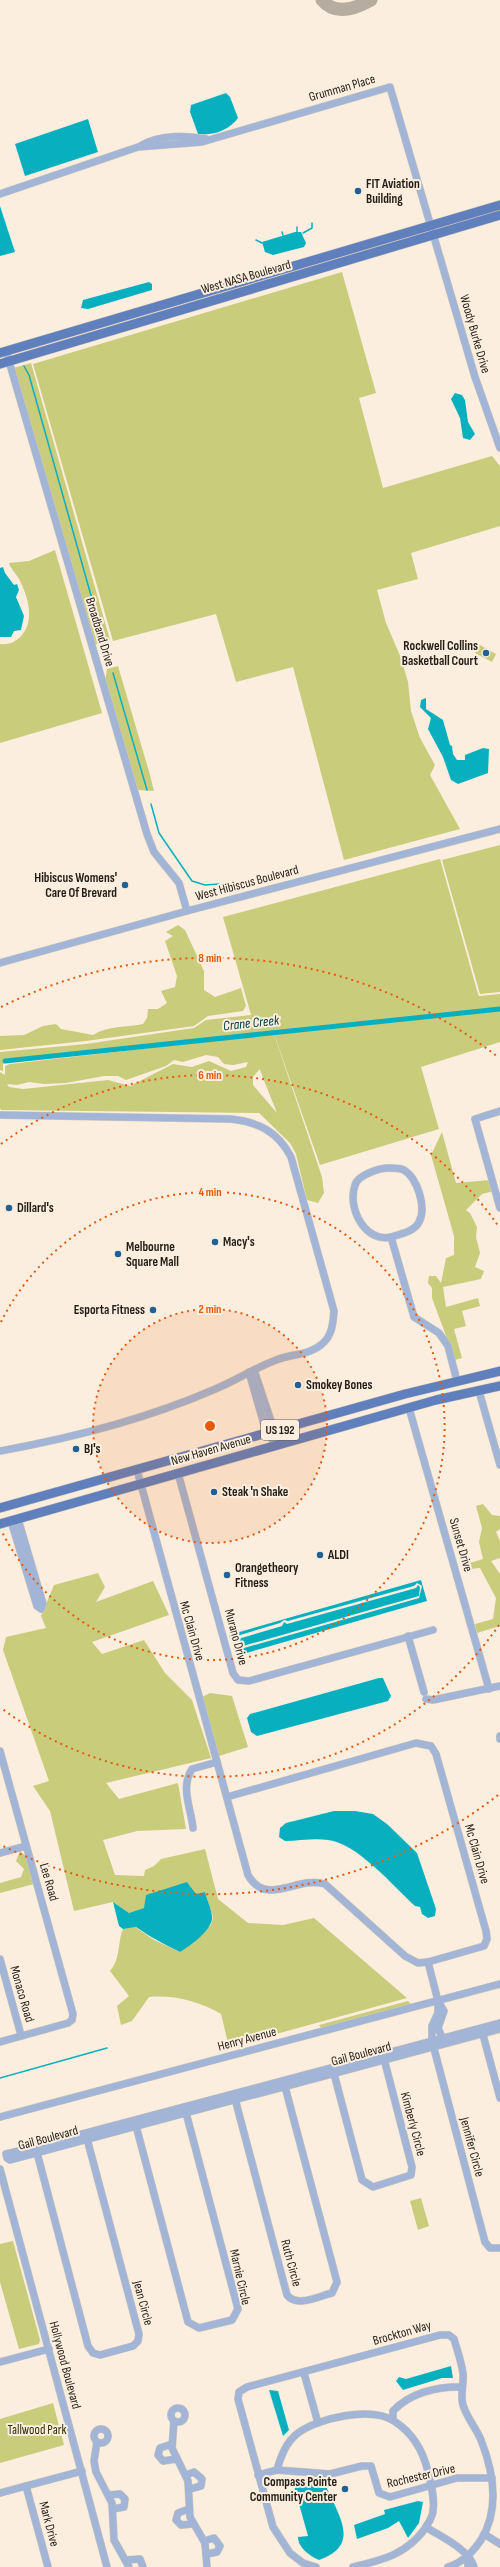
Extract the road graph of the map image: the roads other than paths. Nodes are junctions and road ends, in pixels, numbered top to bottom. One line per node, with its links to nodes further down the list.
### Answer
1 (0, 194): 4 (street, Grumman Place)
2 (500, 205): 4 (main road, West NASA Boulevard)
3 (500, 215): 5 (main road, West NASA Boulevard)
4 (431, 225): 5 (street, Woody Burke Drive); 6 (main road, West NASA Boulevard)
5 (434, 235): 7 (main road, West NASA Boulevard); 10 (street, Woody Burke Drive)
6 (65, 334): 7 (main road); 8 (main road, West NASA Boulevard)
7 (78, 340): 9 (main road, West NASA Boulevard)
8 (3, 352): 9 (street, Broadband Drive)
9 (4, 362): 12 (street, Broadband Drive)
10 (500, 448)
11 (500, 829): 12 (street, West Hibiscus Boulevard)
12 (187, 911): 13 (street, West Hibiscus Boulevard)
13 (0, 963)
14 (500, 1111): 16 (street)
15 (0, 1115): 18 (street)
16 (500, 1208)
17 (391, 1237): 17 (street); 20 (street)
18 (252, 1371): 25 (street); 27 (street)
19 (498, 1371): 20 (main road, New Haven Avenue / US 192); 22 (main road)
20 (457, 1381): 23 (main road); 25 (main road, New Haven Avenue / US 192)
21 (500, 1386): 22 (main road, New Haven Avenue / US 192)
22 (479, 1391): 23 (main road, New Haven Avenue / US 192); 28 (street)
23 (436, 1400): 24 (main road, New Haven Avenue / US 192)
24 (409, 1408): 26 (main road, New Haven Avenue / US 192); 40 (street, Sunset Drive)
25 (270, 1432): 26 (street); 29 (main road, New Haven Avenue / US 192)
26 (274, 1446): 30 (main road, New Haven Avenue / US 192)
27 (0, 1451)
28 (500, 1465)
29 (137, 1470): 31 (street, Mc Clain Drive); 32 (main road, New Haven Avenue / US 192)
30 (178, 1473): 31 (main road, New Haven Avenue / US 192); 38 (street, Murano Drive)
31 (139, 1484): 35 (main road, New Haven Avenue / US 192); 42 (street, Mc Clain Drive)
32 (26, 1501): 33 (main road, New Haven Avenue / US 192); 35 (main road)
33 (14, 1505): 34 (main road, New Haven Avenue / US 192); 36 (main road)
34 (0, 1508)
35 (15, 1520): 35 (street); 36 (main road, New Haven Avenue / US 192)
36 (0, 1522)
37 (433, 1630): 38 (street, Murano Drive)
38 (408, 1636): 40 (street)
39 (500, 1686): 40 (street)
40 (489, 1689)
41 (0, 1750): 45 (street, Lee Road)
42 (217, 1762): 43 (street, Mc Clain Drive); 44 (street)
43 (227, 1797): 48 (street, Mc Clain Drive); 48 (street, Mc Clain Drive)
44 (193, 1828)
45 (26, 1846): 46 (street); 54 (street, Lee Road)
46 (0, 1854)
47 (0, 1959): 54 (street, Monaco Road)
48 (428, 1962): 50 (street)
49 (500, 1984): 50 (street, Henry Avenue)
50 (438, 2001): 55 (street); 57 (street); 64 (street, Henry Avenue)
51 (500, 2023): 53 (street, Gail Boulevard)
52 (500, 2029): 53 (street, Gail Boulevard)
53 (482, 2031): 55 (street, Gail Boulevard); 62 (street)
54 (21, 2036): 56 (street)
55 (444, 2041): 57 (street, Gail Boulevard)
56 (0, 2042)
57 (433, 2044): 58 (street, Gail Boulevard); 69 (street, Jennifer Circle)
58 (383, 2057): 59 (street, Gail Boulevard); 59 (street, Kimberly Circle)
59 (333, 2071): 60 (street, Gail Boulevard)
60 (284, 2084): 61 (street, Gail Boulevard); 61 (street, Ruth Circle)
61 (235, 2096): 63 (street, Gail Boulevard)
62 (500, 2098)
63 (185, 2109): 65 (street, Gail Boulevard); 65 (street, Marnie Circle)
64 (0, 2116)
65 (135, 2123): 66 (street, Gail Boulevard)
66 (86, 2137): 67 (street, Gail Boulevard); 67 (street, Jean Circle)
67 (36, 2150)
68 (0, 2169): 70 (street, Hollywood Boulevard)
69 (500, 2248)
70 (49, 2349): 71 (street); 81 (street, Hollywood Boulevard)
71 (0, 2362)
72 (304, 2373): 73 (street, Brockton Way); 76 (street); 83 (street, Brockton Way)
73 (462, 2387): 74 (street); 84 (street, Brockton Way)
74 (393, 2420): 76 (street); 86 (street)
75 (174, 2421): 78 (street)
76 (318, 2423): 80 (street)
77 (97, 2442): 89 (street)
78 (172, 2444): 79 (street); 79 (street)
79 (176, 2459): 82 (street)
80 (277, 2470): 83 (street, Rochester Drive); 86 (street, Rochester Drive)
81 (82, 2472): 85 (street); 96 (street, Hollywood Boulevard)
82 (186, 2475): 87 (street); 87 (street)
83 (258, 2475): 106 (street)
84 (492, 2478): 86 (street, Rochester Drive); 94 (street, Brockton Way)
85 (26, 2486): 88 (street); 102 (street, Mark Drive)
86 (432, 2486): 93 (street)
87 (190, 2489): 91 (street)
88 (0, 2493)
89 (109, 2495): 90 (street); 90 (street)
90 (113, 2509): 95 (street)
91 (189, 2509): 92 (street); 92 (street)
92 (193, 2524): 97 (street)
93 (426, 2527): 100 (street); 107 (street)
94 (484, 2534): 98 (street); 100 (street, Brockton Way)
95 (113, 2537): 96 (street); 101 (street)
96 (100, 2540): 103 (street, Hollywood Boulevard)
97 (204, 2541): 99 (street); 99 (street)
98 (500, 2544)
99 (207, 2554): 105 (street)
100 (468, 2556): 108 (street, Brockton Way); 109 (street); 110 (street)
101 (128, 2564): 104 (street)
102 (48, 2567)
103 (107, 2567)
104 (143, 2567)
105 (207, 2567)
106 (316, 2567)
107 (353, 2567)
108 (448, 2567)
109 (468, 2567)
110 (474, 2567)

